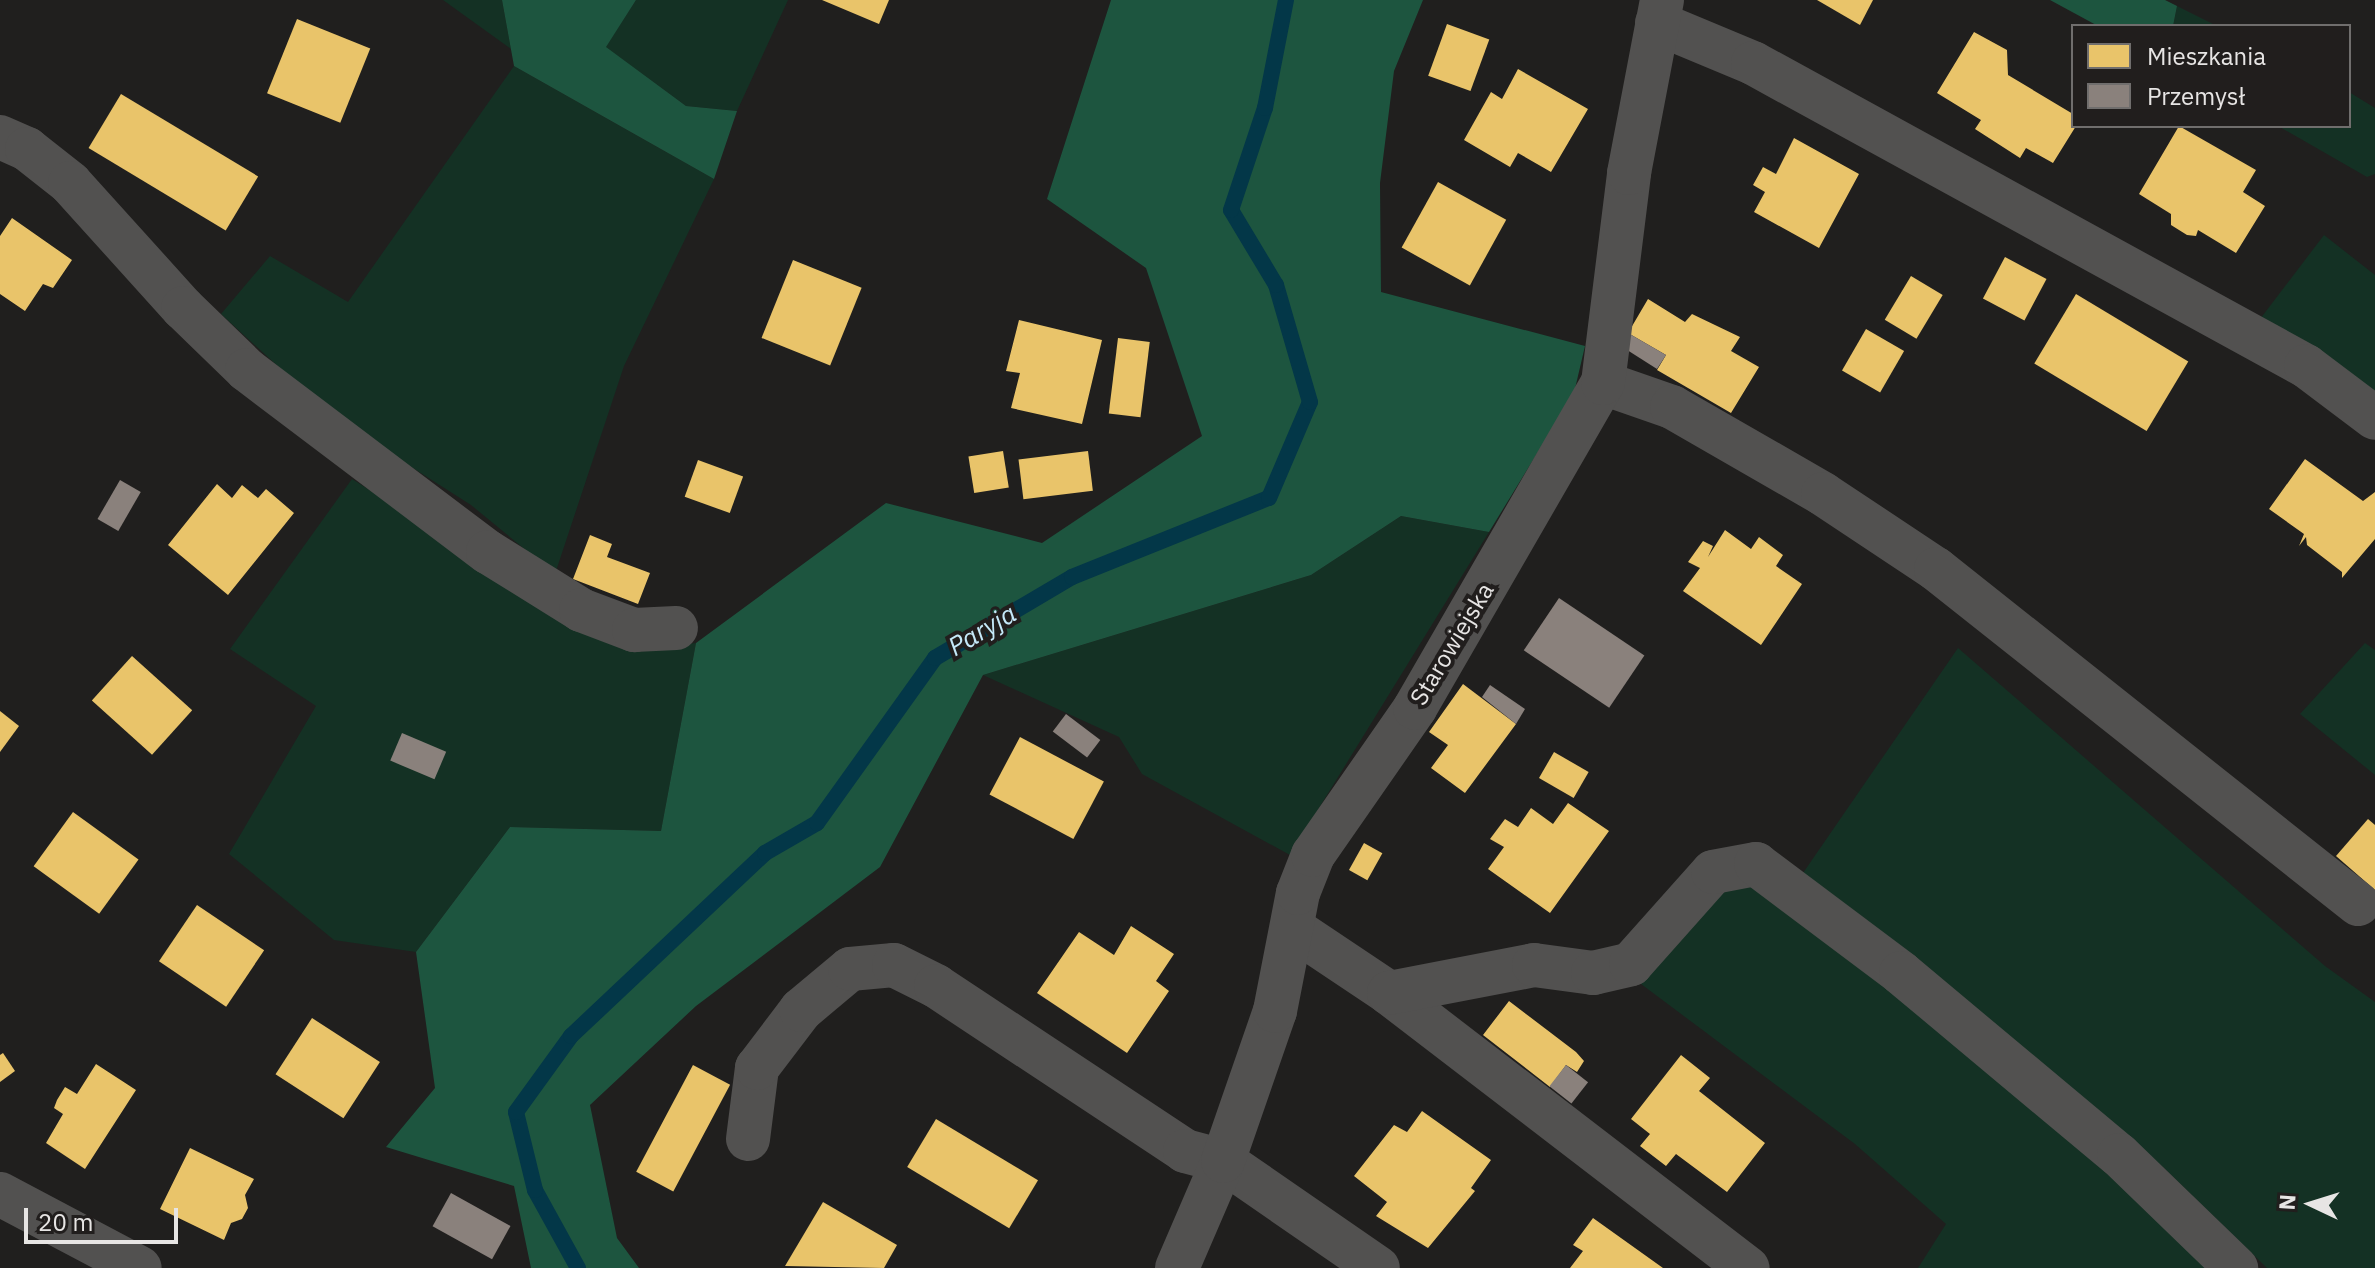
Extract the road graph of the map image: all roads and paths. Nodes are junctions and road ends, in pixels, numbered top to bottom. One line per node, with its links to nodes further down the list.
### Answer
1 (1660, 12): 3 (street, Starowiejska); 4 (street)
2 (0, 137): 5 (street)
3 (1603, 383): 6 (street); 7 (street, Starowiejska)
4 (2375, 418)
5 (676, 628)
6 (2358, 904)
7 (1292, 928): 8 (street); 10 (street, Starowiejska)
8 (1389, 993): 15 (street); 16 (street)
9 (748, 1139): 10 (street)
10 (1223, 1161): 13 (street, Starowiejska); 14 (street)
11 (0, 1194): 12 (street)
12 (140, 1268)
13 (1177, 1268)
14 (1378, 1268)
15 (1748, 1268)
16 (2236, 1268)

